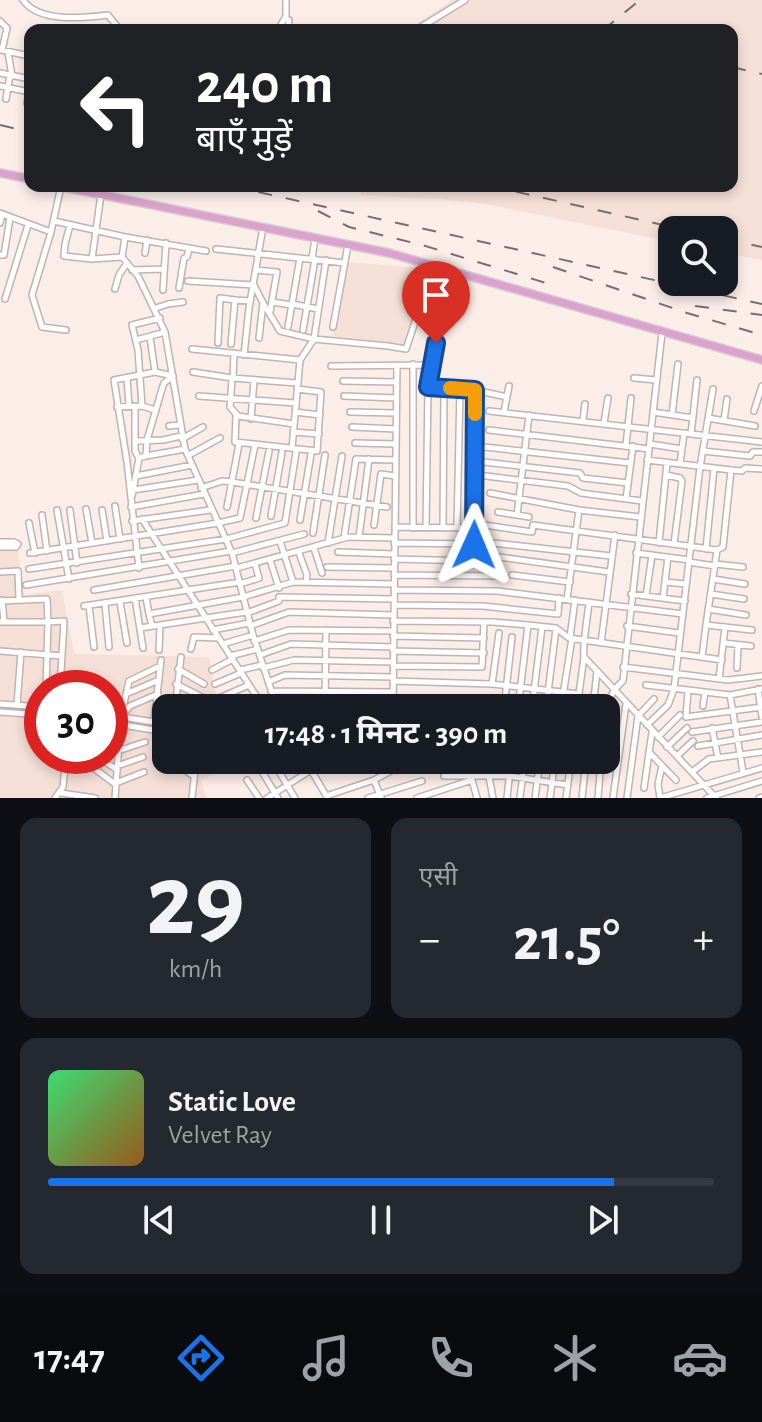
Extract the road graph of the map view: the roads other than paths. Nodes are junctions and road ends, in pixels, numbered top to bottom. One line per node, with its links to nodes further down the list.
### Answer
1 (23, 0): 6 (street)
2 (286, 0): 7 (street)
3 (465, 0): 9 (street)
4 (289, 20): 8 (street)
5 (0, 21): 10 (street)
6 (115, 24)
7 (282, 24)
8 (289, 24)
9 (426, 24)
10 (4, 51): 11 (street); 12 (street); 14 (street)
11 (24, 55)
12 (0, 60)
13 (0, 73): 14 (street)
14 (11, 76): 15 (street); 17 (street)
15 (24, 80)
16 (0, 86): 17 (street)
17 (8, 87): 18 (street); 19 (street)
18 (24, 91)
19 (6, 99)
20 (0, 173): 21 (main road)
21 (24, 178)
22 (59, 192): 27 (street)
23 (91, 192): 24 (main road)
24 (101, 194): 31 (main road); 32 (street)
25 (1, 214): 26 (street); 28 (street)
26 (10, 218): 29 (street); 43 (street)
27 (54, 221): 30 (street); 33 (street)
28 (0, 223)
29 (28, 225): 33 (street); 63 (street)
30 (70, 225): 32 (street); 47 (street)
31 (263, 227): 35 (main road); 44 (street)
32 (95, 231): 34 (street); 47 (street)
33 (51, 232): 78 (street)
34 (125, 237): 36 (street); 45 (street)
35 (315, 239): 38 (main road); 48 (street)
36 (147, 240): 37 (street); 42 (street)
37 (166, 243): 39 (street); 53 (street)
38 (348, 245): 51 (street); 52 (main road)
39 (189, 248): 41 (street); 59 (street)
40 (216, 249): 44 (street)
41 (206, 251)
42 (145, 253)
43 (0, 255)
44 (259, 255): 46 (street); 55 (street)
45 (122, 257): 47 (street); 50 (street)
46 (300, 258): 48 (street); 70 (street)
47 (92, 259)
48 (314, 259): 49 (street); 71 (street)
49 (326, 260): 51 (street); 72 (street)
50 (127, 263): 54 (street); 60 (street)
51 (345, 263): 77 (street)
52 (424, 263): 74 (street); 81 (main road)
53 (163, 269): 54 (street); 61 (street)
54 (132, 270): 69 (street)
55 (256, 270): 58 (street); 67 (street)
56 (188, 281): 57 (street)
57 (218, 283): 58 (street); 62 (street)
58 (254, 285): 65 (street); 68 (street)
59 (179, 288)
60 (115, 289)
61 (163, 290)
62 (220, 298): 64 (street); 86 (street)
63 (5, 299)
64 (235, 300): 65 (street); 87 (street)
65 (250, 301): 90 (street)
66 (183, 302): 69 (street)
67 (272, 302): 70 (street); 73 (street)
68 (263, 303): 73 (street); 83 (street)
69 (153, 304): 75 (street)
70 (292, 304): 71 (street); 76 (street)
71 (306, 307): 72 (street); 79 (street)
72 (318, 309): 84 (street)
73 (270, 312): 84 (street)
74 (418, 313): 84 (street); 95 (street)
75 (160, 318): 80 (street); 85 (street)
76 (288, 327)
77 (333, 327)
78 (66, 330)
79 (303, 330)
80 (165, 332): 82 (street); 101 (street)
81 (662, 333): 92 (main road); 106 (street)
82 (150, 337): 85 (street); 98 (street)
83 (259, 338)
84 (314, 339): 91 (street)
85 (136, 340): 100 (street)
86 (218, 343)
87 (231, 344)
88 (192, 349): 89 (street)
89 (234, 353): 90 (street); 103 (street)
90 (244, 355): 91 (street)
91 (300, 360): 110 (street)
92 (762, 360)
93 (413, 364): 95 (street); 97 (street); 253 (street)
94 (678, 364): 142 (street)
95 (430, 365): 113 (street)
96 (331, 366): 97 (street)
97 (397, 366): 109 (street)
98 (155, 372): 100 (street); 101 (street)
99 (193, 372): 103 (street)
100 (139, 375): 102 (street); 129 (street)
101 (173, 376): 131 (street); 150 (street)
102 (127, 378): 129 (street); 130 (street)
103 (232, 378): 105 (street); 121 (street)
104 (634, 378): 106 (street)
105 (254, 380): 110 (street); 126 (street)
106 (656, 380): 137 (street)
107 (697, 380): 143 (street)
108 (343, 381): 109 (street)
109 (396, 382): 122 (street)
110 (297, 386): 127 (street); 140 (street)
111 (509, 386): 120 (street)
112 (762, 386): 133 (street)
113 (428, 387): 114 (street); 254 (street)
114 (444, 388): 115 (street); 255 (street)
115 (460, 388): 117 (street); 256 (street)
116 (713, 389): 144 (street)
117 (475, 390): 120 (street); 257 (street)
118 (199, 396): 121 (street)
119 (344, 396): 122 (street)
120 (507, 397): 136 (street)
121 (231, 398): 126 (street); 139 (street)
122 (396, 398): 138 (street)
123 (608, 398): 148 (street)
124 (631, 398): 151 (street)
125 (727, 399): 147 (street)
126 (252, 400): 127 (street); 145 (street)
127 (295, 403): 134 (street)
128 (585, 404): 146 (street)
129 (135, 406): 130 (street); 131 (street); 167 (street)
130 (117, 407): 227 (street)
131 (155, 410): 166 (street)
132 (489, 411): 136 (street)
133 (754, 411)
134 (295, 412): 140 (street); 149 (street)
135 (350, 412): 138 (street)
136 (504, 412): 141 (street)
137 (653, 412): 142 (street); 156 (street)
138 (396, 413): 157 (street)
139 (236, 415): 145 (street); 170 (street)
140 (320, 415): 161 (street)
141 (529, 415): 146 (street); 160 (street)
142 (672, 415): 143 (street)
143 (693, 418): 162 (street)
144 (708, 418): 147 (street); 163 (street)
145 (251, 419): 149 (street)
146 (583, 420): 148 (street)
147 (724, 420): 153 (street)
148 (604, 423): 151 (street)
149 (294, 424): 159 (street)
150 (179, 425): 152 (street); 164 (street)
151 (628, 425): 156 (street); 173 (street)
152 (169, 426)
153 (755, 426)
154 (203, 427): 164 (street)
155 (352, 427): 157 (street)
156 (651, 428): 162 (street); 175 (street)
157 (396, 429): 171 (street)
158 (489, 430): 160 (street)
159 (293, 432): 161 (street); 177 (street)
160 (527, 433): 173 (street); 179 (street)
161 (319, 434): 177 (street)
162 (688, 434): 163 (street); 176 (street)
163 (705, 436): 168 (street); 180 (street)
164 (182, 438): 166 (street); 181 (street)
165 (220, 438): 181 (street)
166 (147, 440): 167 (street); 186 (street)
167 (135, 441): 189 (street)
168 (762, 442)
169 (355, 443): 171 (street)
170 (239, 444): 172 (street); 209 (street)
171 (396, 444): 191 (street)
172 (255, 445): 177 (street); 211 (street)
173 (629, 446): 175 (street); 194 (street)
174 (484, 447): 179 (street)
175 (649, 447): 176 (street); 192 (street)
176 (682, 449): 196 (street)
177 (294, 450): 216 (street)
178 (269, 451): 213 (street)
179 (525, 451): 194 (street); 199 (street)
180 (703, 451): 188 (street); 198 (street)
181 (187, 452): 186 (street); 197 (street)
182 (282, 452): 214 (street)
183 (762, 452): 188 (street)
184 (311, 454): 218 (street)
185 (325, 455): 220 (street)
186 (146, 456): 189 (street)
187 (342, 456): 221 (street)
188 (750, 456): 201 (street)
189 (139, 458): 205 (street)
190 (369, 459): 191 (street); 224 (street); 226 (street)
191 (395, 460): 206 (street)
192 (647, 460): 195 (street); 225 (street)
193 (484, 462): 199 (street)
194 (630, 463): 212 (street)
195 (667, 463): 196 (street); 204 (street)
196 (680, 464): 198 (street)
197 (192, 465): 205 (street); 208 (street)
198 (700, 467): 200 (street); 278 (street)
199 (524, 468): 210 (street); 212 (street)
200 (714, 468): 203 (street); 282 (street)
201 (745, 468): 202 (street); 203 (street)
202 (762, 469)
203 (731, 470): 283 (street)
204 (666, 475): 275 (street); 276 (street)
205 (136, 476): 215 (street)
206 (395, 476): 228 (street); 252 (street)
207 (486, 476): 210 (street)
208 (198, 480): 215 (street); 217 (street)
209 (232, 482): 211 (street); 217 (street); 230 (street)
210 (521, 482): 222 (street); 223 (street)
211 (247, 483): 213 (street); 249 (street)
212 (628, 483): 223 (street)
213 (262, 486): 214 (street); 244 (street)
214 (276, 488): 216 (street); 241 (street)
215 (133, 490): 227 (street)
216 (291, 490): 218 (street); 267 (street)
217 (203, 491): 227 (street); 236 (street)
218 (305, 493): 220 (street); 246 (street)
219 (490, 493): 222 (street)
220 (321, 495): 221 (street); 259 (street)
221 (335, 498): 224 (street); 274 (street)
222 (519, 498): 237 (street); 240 (street)
223 (626, 499): 225 (street)
224 (348, 500): 226 (street); 265 (street)
225 (642, 501): 243 (street)
226 (363, 503): 228 (street); 264 (street)
227 (130, 504): 247 (street)
228 (378, 505): 231 (street); 250 (street)
229 (115, 506): 266 (street)
230 (227, 507)
231 (387, 507)
232 (86, 509): 273 (street)
233 (57, 510): 279 (street)
234 (70, 510): 277 (street)
235 (102, 510): 270 (street)
236 (210, 510): 245 (street); 249 (street)
237 (579, 510): 243 (street); 258 (street)
238 (498, 512): 240 (street)
239 (42, 515): 284 (street)
240 (517, 515): 242 (street)
241 (271, 516)
242 (529, 517)
243 (640, 517): 268 (street)
244 (256, 518)
245 (142, 519): 247 (street); 261 (street)
246 (300, 520)
247 (132, 521): 263 (street)
248 (29, 523): 284 (street)
249 (218, 523): 261 (street); 267 (street)
250 (374, 525)
251 (484, 525): 258 (street)
252 (395, 527): 253 (street); 269 (street)
253 (413, 528): 254 (street)
254 (426, 528): 255 (street)
255 (443, 528): 256 (street)
256 (457, 528): 257 (street)
257 (474, 528): 272 (street)
258 (576, 531): 262 (street); 289 (street)
259 (313, 533)
260 (304, 534): 271 (street)
261 (152, 535): 263 (street); 281 (street)
262 (615, 535): 268 (street); 295 (street)
263 (135, 537): 266 (street); 285 (street)
264 (359, 537): 265 (street); 269 (street)
265 (344, 538): 274 (street)
266 (120, 539): 270 (street)
267 (226, 539): 281 (street); 286 (street)
268 (638, 539): 275 (street); 290 (street)
269 (394, 540): 272 (street); 294 (street)
270 (107, 541): 273 (street)
271 (280, 541): 286 (street); 293 (street)
272 (475, 541): 289 (street)
273 (92, 543): 277 (street)
274 (328, 543): 280 (street)
275 (659, 543): 276 (street)
276 (674, 544): 278 (street)
277 (74, 546): 279 (street); 300 (street)
278 (690, 546): 282 (street); 299 (street)
279 (62, 548): 284 (street); 303 (street)
280 (314, 548): 288 (street); 314 (street)
281 (161, 549): 285 (street); 301 (street)
282 (706, 549): 283 (street)
283 (717, 550): 304 (street)
284 (47, 551)
285 (136, 552): 300 (street); 308 (street)
286 (232, 552): 301 (street); 305 (street)
287 (338, 552): 294 (street)
288 (299, 553): 293 (street); 321 (street)
289 (574, 553): 295 (street); 309 (street)
290 (636, 553): 292 (street); 332 (street)
291 (485, 555): 309 (street)
292 (652, 555): 296 (street); 334 (street)
293 (284, 556): 297 (street); 320 (street)
294 (394, 556): 298 (street); 312 (street)
295 (611, 556): 313 (street)
296 (668, 557): 299 (street); 323 (street)
297 (270, 560): 302 (street); 329 (street)
298 (472, 561)
299 (689, 561): 304 (street); 325 (street)
300 (77, 563): 303 (street)
301 (169, 563): 308 (street); 316 (street)
302 (255, 564): 305 (street); 324 (street)
303 (66, 565): 310 (street); 318 (street)
304 (715, 565): 307 (street); 319 (street)
305 (236, 567): 316 (street); 324 (street)
306 (327, 567): 312 (street)
307 (743, 567)
308 (139, 568): 318 (street)
309 (571, 568): 313 (street); 322 (street)
310 (29, 569)
311 (0, 572): 342 (street)
312 (394, 572): 317 (street); 328 (street)
313 (609, 572): 350 (street)
314 (322, 573)
315 (512, 575): 322 (street)
316 (178, 576): 330 (street); 331 (street)
317 (501, 576)
318 (69, 579): 327 (street)
319 (713, 579): 326 (street); 333 (street)
320 (293, 582): 321 (street); 329 (street)
321 (306, 582): 328 (street)
322 (570, 582): 343 (street)
323 (665, 582): 325 (street); 339 (street)
324 (240, 583): 331 (street); 336 (street)
325 (686, 584): 344 (street)
326 (745, 584)
327 (26, 585)
328 (394, 587): 338 (street); 346 (street)
329 (279, 588): 336 (street)
330 (94, 590)
331 (187, 591): 335 (street); 349 (street)
332 (631, 594): 334 (street); 351 (street)
333 (711, 594): 340 (street); 352 (street)
334 (646, 596): 339 (street)
335 (146, 597): 337 (street); 354 (street)
336 (243, 597): 349 (street); 353 (street)
337 (135, 598): 345 (street); 370 (street)
338 (559, 598): 343 (street); 346 (street)
339 (663, 598): 344 (street)
340 (744, 599)
341 (1, 600): 342 (street); 359 (street)
342 (19, 600): 360 (street)
343 (571, 600): 347 (street); 381 (street)
344 (685, 601): 355 (street)
345 (120, 602): 348 (street); 384 (street)
346 (394, 602): 353 (street); 358 (street)
347 (589, 602): 350 (street); 382 (street)
348 (105, 604): 391 (street); 392 (street)
349 (197, 605): 354 (street); 357 (street)
350 (605, 605): 351 (street); 385 (street)
351 (630, 607): 355 (street); 367 (street)
352 (708, 609): 356 (street); 364 (street)
353 (246, 612): 357 (street); 362 (street)
354 (149, 614): 365 (street)
355 (683, 614): 376 (street)
356 (746, 615)
357 (205, 618): 366 (street); 372 (street)
358 (393, 618): 361 (street); 362 (street); 377 (street)
359 (2, 622): 360 (street)
360 (48, 622): 400 (street); 403 (street)
361 (484, 622): 363 (street); 380 (street)
362 (250, 625): 372 (street); 379 (street)
363 (528, 625): 368 (street); 436 (street)
364 (706, 625): 369 (street); 407 (street)
365 (152, 626): 366 (street); 370 (street)
366 (160, 626): 396 (street)
367 (627, 626): 376 (street); 389 (street)
368 (542, 627): 371 (street); 437 (street)
369 (725, 627): 374 (street); 386 (street)
370 (140, 628): 393 (street)
371 (556, 628): 381 (street); 440 (street)
372 (213, 630): 383 (street)
373 (326, 630): 377 (street); 379 (street); 388 (street)
374 (752, 630)
375 (499, 633): 431 (street)
376 (679, 633): 402 (street)
377 (393, 634): 380 (street); 395 (street)
378 (512, 637): 433 (street)
379 (254, 638): 383 (street); 399 (street)
380 (484, 638): 401 (street)
381 (571, 638): 382 (street); 445 (street)
382 (586, 640): 385 (street); 406 (street)
383 (221, 641): 394 (street); 405 (street)
384 (127, 643)
385 (601, 643): 389 (street)
386 (724, 643): 387 (street); 409 (street)
387 (738, 644): 390 (street); 413 (street)
388 (325, 645): 395 (street); 399 (street); 408 (street)
389 (625, 646): 402 (street); 412 (street)
390 (751, 646)
391 (94, 647)
392 (109, 647)
393 (143, 648)
394 (191, 649)
395 (393, 649): 401 (street); 410 (street)
396 (159, 650)
397 (0, 651): 398 (street)
398 (21, 652): 400 (street); 469 (street)
399 (259, 652): 405 (street); 411 (street)
400 (48, 653): 403 (street); 415 (street)
401 (484, 653): 410 (street)
402 (677, 654): 407 (street); 420 (street)
403 (62, 656): 416 (street)
404 (181, 657): 414 (street)
405 (232, 657): 417 (street); 418 (street)
406 (584, 657): 419 (street); 461 (street)
407 (702, 657): 409 (street)
408 (325, 660): 410 (street); 411 (street); 421 (street)
409 (722, 660): 424 (street)
410 (393, 664): 423 (street)
411 (263, 666): 418 (street); 427 (street)
412 (623, 667): 420 (street); 441 (street)
413 (737, 668)
414 (178, 669): 428 (street); 429 (street)
415 (47, 670)
416 (61, 670)
417 (212, 670)
418 (241, 671): 430 (street); 432 (street)
419 (597, 671): 441 (street); 462 (street)
420 (676, 674): 424 (street); 438 (street)
421 (324, 676): 423 (street); 427 (street); 443 (street)
422 (762, 676): 426 (street)
423 (393, 679): 431 (street); 456 (street)
424 (719, 679): 426 (street)
425 (159, 680): 435 (street); 447 (street); 448 (street)
426 (731, 680): 464 (street)
427 (268, 682): 442 (street)
428 (176, 684): 449 (street); 450 (street)
429 (204, 684)
430 (215, 684)
431 (492, 684): 433 (street)
432 (249, 685): 451 (street); 452 (street)
433 (506, 685): 436 (street); 457 (street)
434 (646, 685): 438 (street)
435 (128, 687)
436 (520, 687): 437 (street); 458 (street)
437 (535, 689): 440 (street); 459 (street)
438 (674, 689): 444 (street); 485 (street)
439 (760, 689): 464 (street); 472 (street)
440 (549, 690): 445 (street); 460 (street)
441 (615, 690): 463 (street); 467 (street)
442 (271, 691): 443 (street); 453 (street)
443 (324, 691): 454 (street); 455 (street)
444 (688, 691): 446 (street); 476 (street)
445 (563, 692): 461 (street)
446 (705, 692): 464 (street); 471 (street)
447 (128, 693)
448 (158, 694)
449 (175, 694)
450 (196, 694)
451 (228, 694)
452 (255, 694)
453 (272, 694)
454 (324, 694)
455 (376, 694)
456 (393, 694)
457 (505, 694)
458 (519, 694)
459 (534, 694)
460 (548, 694)
461 (579, 694)
462 (595, 694)
463 (612, 694)
464 (731, 694): 474 (street)
465 (152, 697): 473 (street)
466 (654, 699): 479 (street)
467 (626, 703): 479 (street); 565 (street)
468 (0, 704): 469 (street)
469 (21, 706): 470 (street); 477 (street)
470 (24, 706)
471 (703, 706)
472 (761, 707): 474 (street); 481 (street)
473 (128, 708)
474 (734, 710): 476 (street); 483 (street)
475 (0, 712): 477 (street)
476 (712, 713): 486 (street)
477 (24, 714)
478 (680, 715): 489 (street)
479 (638, 716): 485 (street); 566 (street)
480 (128, 718): 482 (street)
481 (762, 719): 483 (street)
482 (152, 722)
483 (736, 725): 486 (street); 490 (street)
484 (128, 726): 487 (street)
485 (650, 728): 489 (street); 495 (street)
486 (713, 728): 492 (street); 493 (street)
487 (152, 730)
488 (762, 735): 490 (street)
489 (658, 737): 493 (street)
490 (739, 741): 492 (street); 499 (street)
491 (145, 742): 494 (street)
492 (715, 744): 497 (street); 500 (street)
493 (667, 747): 497 (street)
494 (128, 750)
495 (648, 751): 502 (street); 539 (street)
496 (762, 752): 499 (street)
497 (677, 756): 505 (street)
498 (143, 757): 501 (street)
499 (741, 757): 500 (street); 506 (street)
500 (718, 758): 505 (street)
501 (128, 763)
502 (662, 766): 531 (street); 567 (street)
503 (762, 768): 506 (street)
504 (144, 772): 535 (street)
505 (692, 772): 536 (street)
506 (743, 772): 536 (street)
507 (63, 774): 540 (street)
508 (102, 774): 535 (street)
509 (117, 774): 535 (street)
510 (191, 774): 522 (street)
511 (264, 774): 541 (street)
512 (280, 774): 537 (street)
513 (304, 774): 537 (street)
514 (311, 774): 545 (street)
515 (385, 774): 529 (street)
516 (523, 774): 527 (street)
517 (538, 774): 530 (street)
518 (553, 774): 534 (street)
519 (569, 774): 538 (street)
520 (585, 774): 563 (street)
521 (600, 774): 564 (street)
522 (194, 776): 551 (street)
523 (444, 776): 526 (street)
524 (509, 776): 525 (street); 527 (street); 559 (street)
525 (489, 777): 526 (street); 558 (street)
526 (472, 778): 543 (street); 556 (street)
527 (522, 778): 530 (street); 546 (street)
528 (247, 780): 552 (street)
529 (374, 780): 542 (street); 545 (street)
530 (537, 780): 534 (street); 560 (street)
531 (676, 780)
532 (422, 781): 542 (street)
533 (762, 781): 547 (street)
534 (552, 783): 538 (street); 561 (street)
535 (116, 784): 550 (street)
536 (703, 784): 547 (street); 567 (street)
537 (287, 785): 541 (street); 554 (street)
538 (568, 785): 562 (street)
539 (644, 788)
540 (60, 793): 544 (street); 548 (street)
541 (277, 795): 553 (street)
542 (380, 796): 555 (street)
543 (476, 796): 557 (street)
544 (76, 797): 549 (street)
545 (327, 797)
546 (520, 797)
547 (715, 797): 568 (street)
548 (55, 798)
549 (95, 798)
550 (115, 798)
551 (192, 798)
552 (259, 798)
553 (267, 798)
554 (295, 798)
555 (368, 798)
556 (417, 798)
557 (466, 798)
558 (493, 798)
559 (507, 798)
560 (535, 798)
561 (550, 798)
562 (566, 798)
563 (582, 798)
564 (598, 798)
565 (613, 798)
566 (627, 798)
567 (660, 798)
568 (707, 798)

